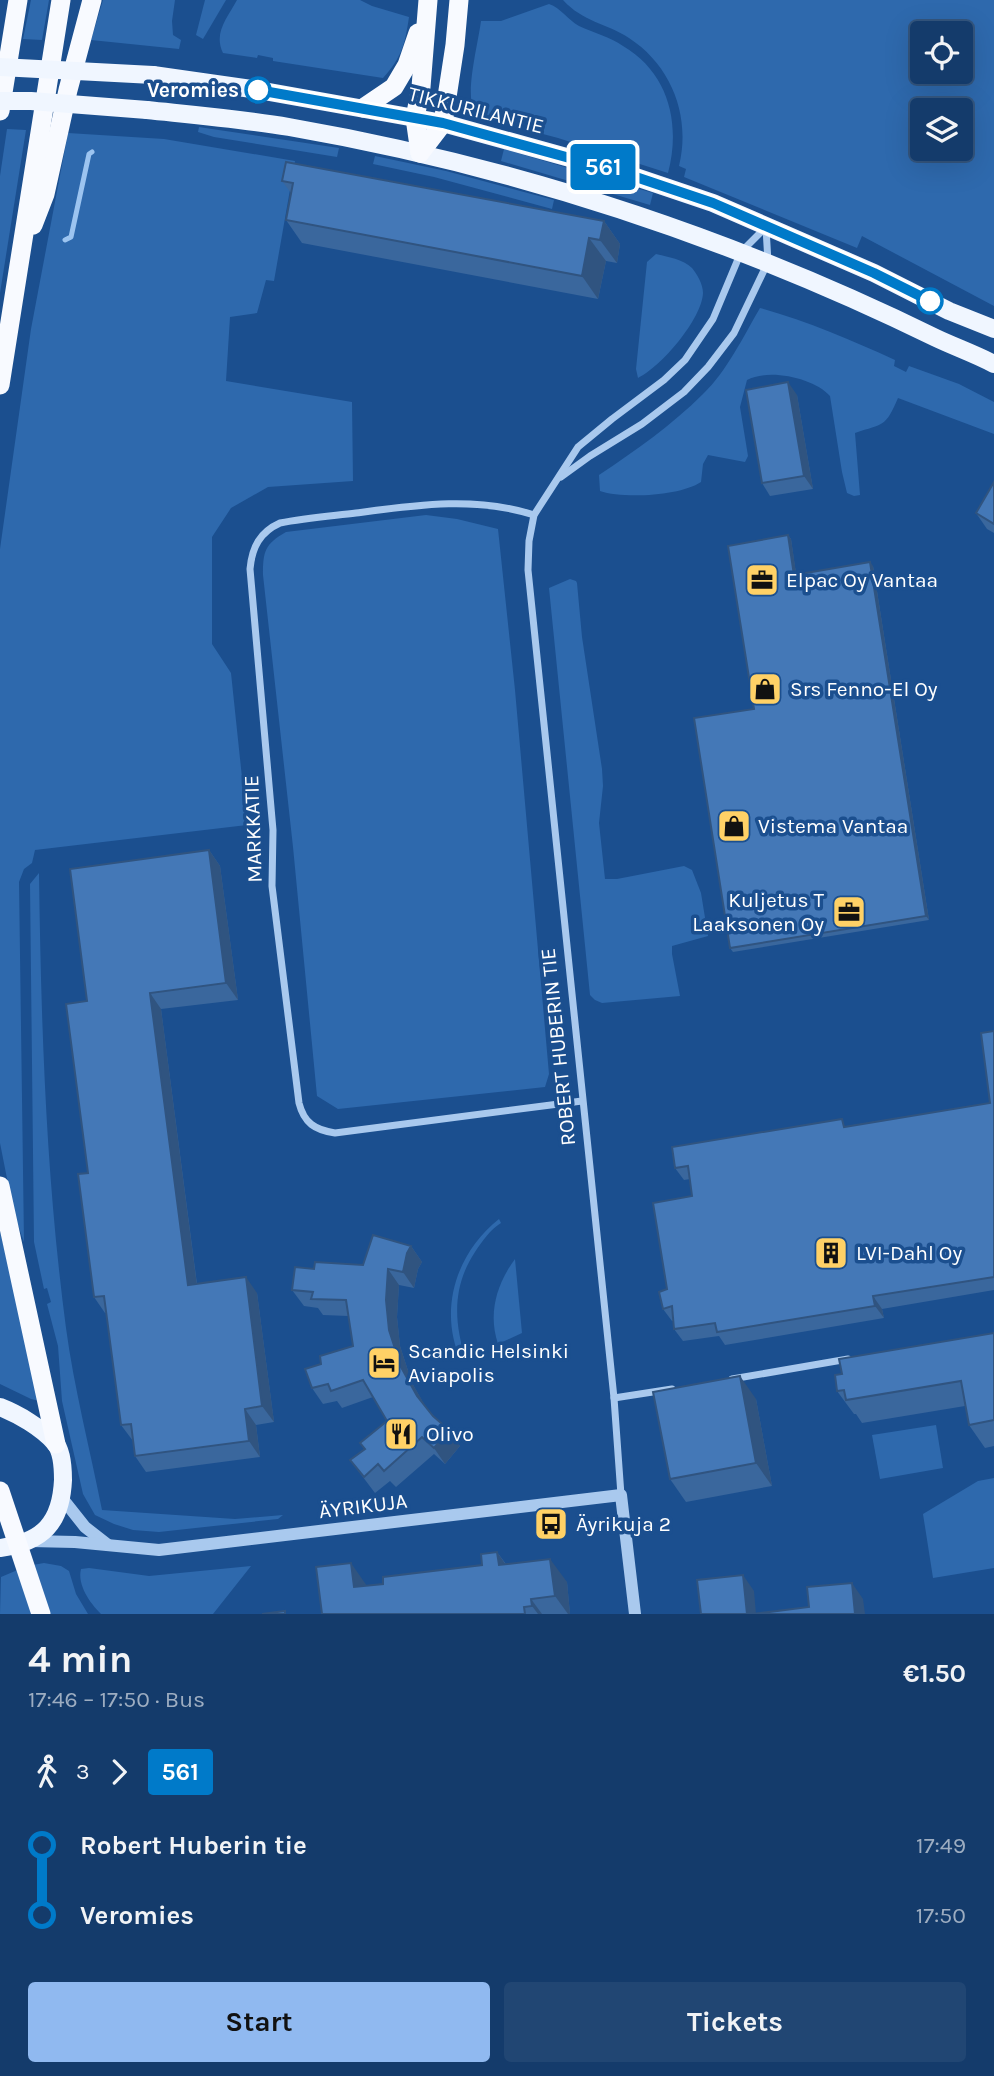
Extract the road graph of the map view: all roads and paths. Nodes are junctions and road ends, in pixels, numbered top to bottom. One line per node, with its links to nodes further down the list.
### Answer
1 (18, 0): 9 (highway)
2 (61, 0): 15 (highway)
3 (92, 0): 15 (highway)
4 (459, 0): 11 (highway)
5 (428, 3): 8 (highway); 10 (highway)
6 (0, 67): 8 (main road, TIKKURILANTIE, bridge)
7 (0, 102): 12 (main road, bridge)
8 (363, 107): 10 (main road, TIKKURILANTIE)
9 (0, 111)
10 (415, 118): 11 (main road, TIKKURILANTIE); 12 (highway)
11 (443, 123): 12 (highway); 13 (main road, TIKKURILANTIE)
12 (420, 153): 14 (main road)
13 (766, 228): 14 (street, ROBERT HUBERIN TIE); 16 (street, ROBERT HUBERIN TIE); 17 (main road, TIKKURILANTIE)
14 (741, 252): 16 (main road); 20 (street, ROBERT HUBERIN TIE)
15 (18, 261): 19 (highway)
16 (768, 262): 18 (main road); 20 (street, ROBERT HUBERIN TIE)
17 (994, 329)
18 (994, 364)
19 (0, 386)
20 (555, 482): 21 (street, ROBERT HUBERIN TIE)
21 (534, 515): 22 (street, ROBERT HUBERIN TIE); 22 (street, MARKKATIE)
22 (582, 1101): 27 (street, ROBERT HUBERIN TIE)
23 (0, 1186): 29 (highway)
24 (863, 1357): 25 (street)
25 (722, 1381)
26 (684, 1387): 27 (street)
27 (614, 1398): 31 (street, ROBERT HUBERIN TIE)
28 (0, 1407): 29 (main road)
29 (57, 1444): 32 (main road)
30 (0, 1491): 36 (highway, bridge)
31 (621, 1495): 34 (street, ÄYRIKUJA); 37 (street, ROBERT HUBERIN TIE)
32 (62, 1498): 33 (main road); 34 (street)
33 (29, 1541): 34 (street, ÄYRIKUJA); 35 (main road)
34 (108, 1545)
35 (0, 1548)
36 (41, 1614)
37 (635, 1614)

